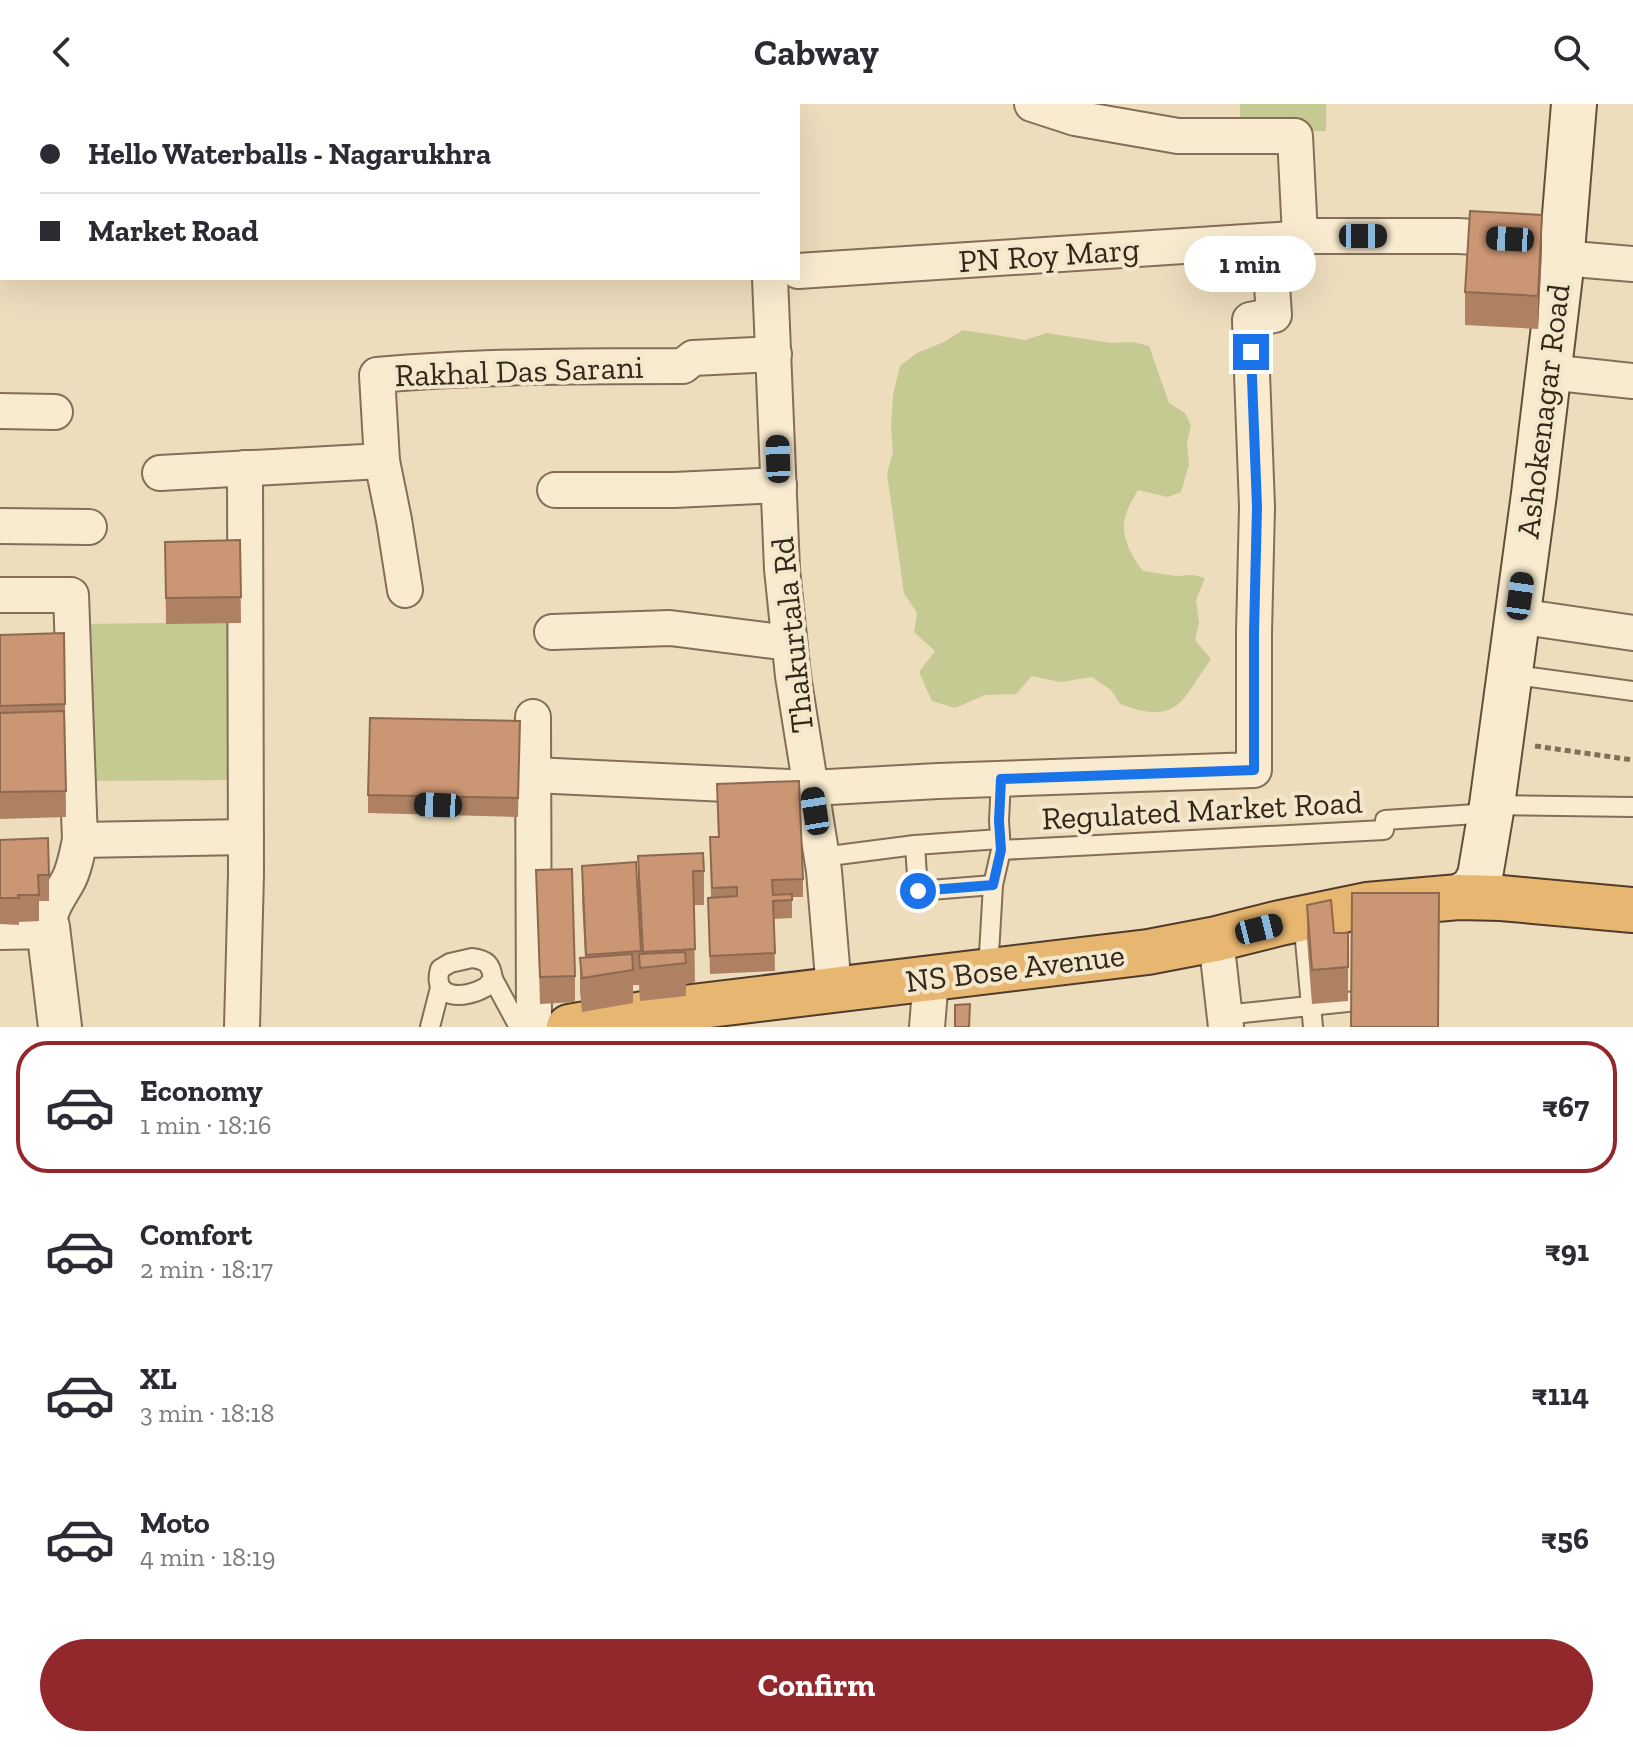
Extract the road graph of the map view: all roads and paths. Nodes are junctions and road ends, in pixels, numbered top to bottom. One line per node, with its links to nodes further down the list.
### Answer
1 (1032, 104): 3 (street)
2 (1574, 104): 5 (main road, Ashokenagar Road)
3 (1120, 115): 4 (street)
4 (1284, 239): 5 (street, PN Roy Marg); 7 (street, PN Roy Marg); 32 (street)
5 (1562, 250): 6 (street, PN Roy Marg); 10 (main road, Ashokenagar Road)
6 (1633, 264)
7 (800, 271)
8 (770, 280): 9 (street, Thakurtala Rd)
9 (774, 354): 14 (street, Rakhal Das Sarani); 17 (street, Thakurtala Rd)
10 (1548, 372): 11 (street); 23 (main road, Ashokenagar Road)
11 (1633, 381)
12 (0, 411): 13 (street)
13 (55, 412)
14 (382, 461): 15 (street); 21 (street)
15 (245, 468): 16 (street); 37 (street)
16 (160, 473)
17 (779, 485): 18 (street); 26 (street, Thakurtala Rd)
18 (555, 490)
19 (0, 526): 20 (street)
20 (89, 527)
21 (405, 590)
22 (0, 595): 38 (street)
23 (1517, 616): 25 (street); 27 (main road, Ashokenagar Road)
24 (552, 632): 26 (street)
25 (1633, 633)
26 (789, 643): 33 (street, Thakurtala Rd)
27 (1509, 674): 28 (lane); 30 (main road, Ashokenagar Road)
28 (1633, 691)
29 (533, 717): 34 (street)
30 (1500, 743): 31 (path); 36 (main road, Ashokenagar Road)
31 (1633, 760)
32 (1001, 779): 33 (street); 40 (lane)
33 (811, 788): 34 (street); 41 (street, Thakurtala Rd)
34 (522, 797): 62 (street)
35 (1633, 807): 36 (lane)
36 (1492, 809): 40 (lane, Regulated Market Road); 43 (main road, Ashokenagar Road)
37 (246, 837): 38 (street); 59 (street)
38 (80, 840): 46 (street)
39 (915, 845): 40 (lane, Regulated Market Road); 41 (lane, Regulated Market Road); 42 (lane)
40 (1001, 845): 42 (lane)
41 (822, 857): 53 (street, Thakurtala Rd)
42 (993, 885): 49 (lane)
43 (1480, 890): 44 (highway, NS Bose Avenue); 45 (highway, NS Bose Avenue)
44 (1633, 910)
45 (1303, 919): 48 (highway, NS Bose Avenue); 55 (lane)
46 (48, 927): 47 (street); 58 (street)
47 (0, 928)
48 (1216, 939): 49 (highway, NS Bose Avenue); 56 (street)
49 (988, 971): 50 (highway, NS Bose Avenue)
50 (931, 978): 53 (highway, NS Bose Avenue); 64 (street)
51 (493, 979): 52 (lane); 52 (lane); 61 (lane)
52 (440, 988): 60 (lane)
53 (834, 990): 57 (highway, NS Bose Avenue)
54 (1357, 1001): 55 (lane)
55 (1311, 1006): 56 (lane); 65 (lane)
56 (1225, 1021)
57 (615, 1023): 63 (highway, NS Bose Avenue)
58 (60, 1027)
59 (242, 1027)
60 (430, 1027)
61 (519, 1027)
62 (534, 1027)
63 (569, 1027)
64 (927, 1027)
65 (1313, 1027)

